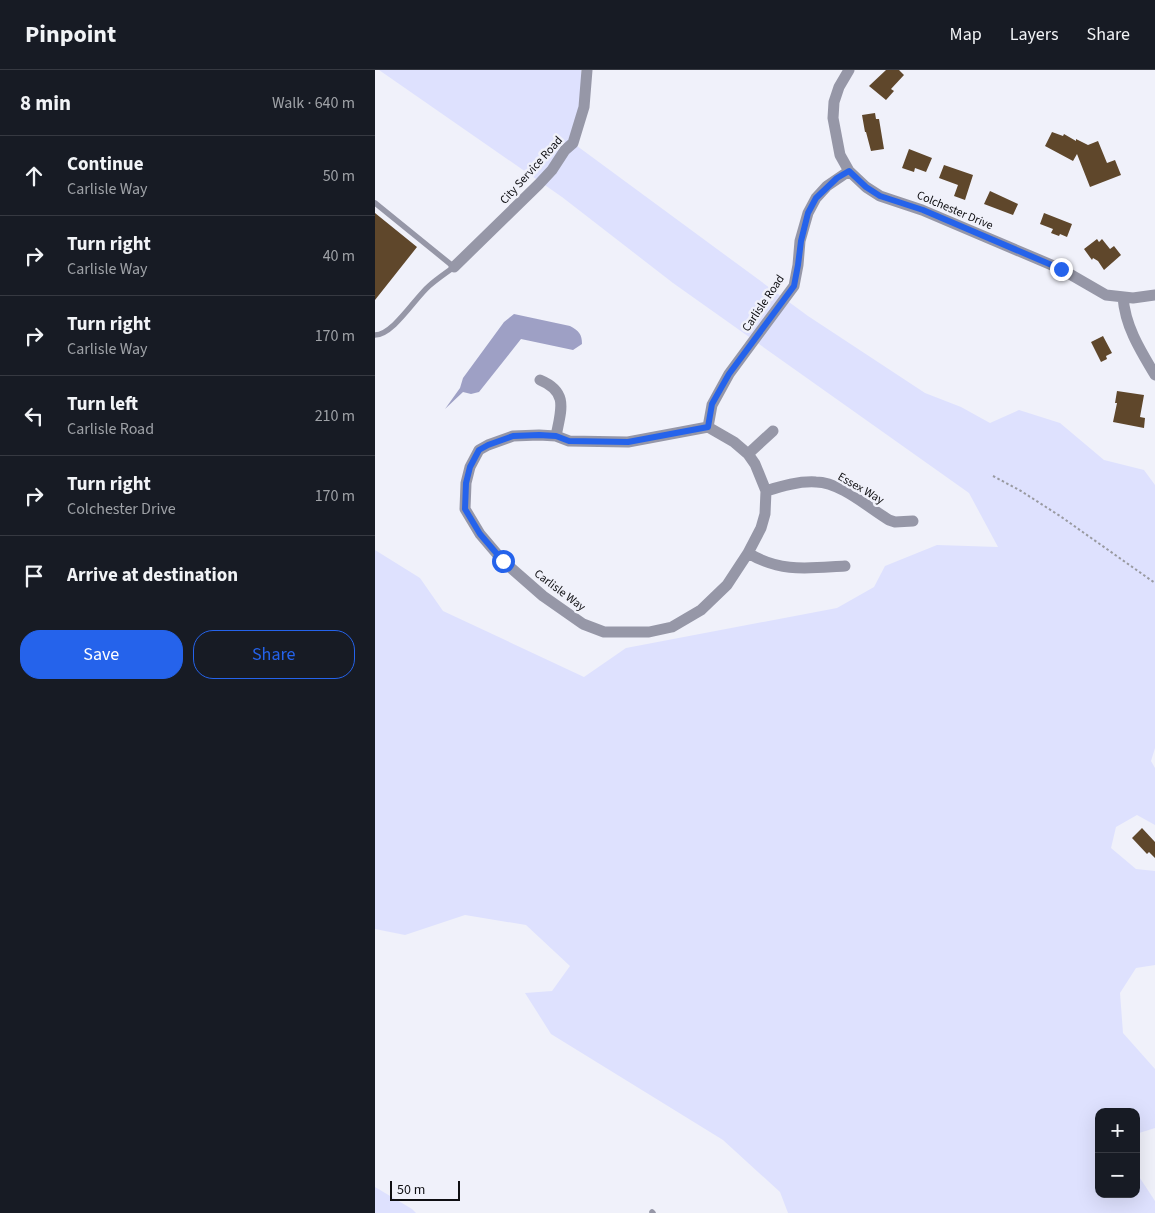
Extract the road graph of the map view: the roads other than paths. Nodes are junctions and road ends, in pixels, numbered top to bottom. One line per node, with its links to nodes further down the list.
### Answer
1 (587, 70): 5 (street, City Service Road)
2 (849, 70): 3 (street, Colchester Drive)
3 (849, 171): 7 (street, Colchester Drive); 11 (street, Carlisle Road)
4 (375, 203): 5 (lane)
5 (454, 267): 8 (lane)
6 (1155, 295): 7 (street, Colchester Drive)
7 (1123, 297): 9 (street)
8 (375, 335)
9 (1155, 375)
10 (540, 380): 13 (street)
11 (708, 427): 13 (street, Carlisle Way); 14 (street, Carlisle Way)
12 (773, 432): 14 (street)
13 (556, 436): 17 (street, Carlisle Way)
14 (748, 454): 15 (street, Carlisle Way)
15 (766, 491): 16 (street, Essex Way); 17 (street, Carlisle Way)
16 (913, 521)
17 (749, 553): 18 (street)
18 (845, 566)

